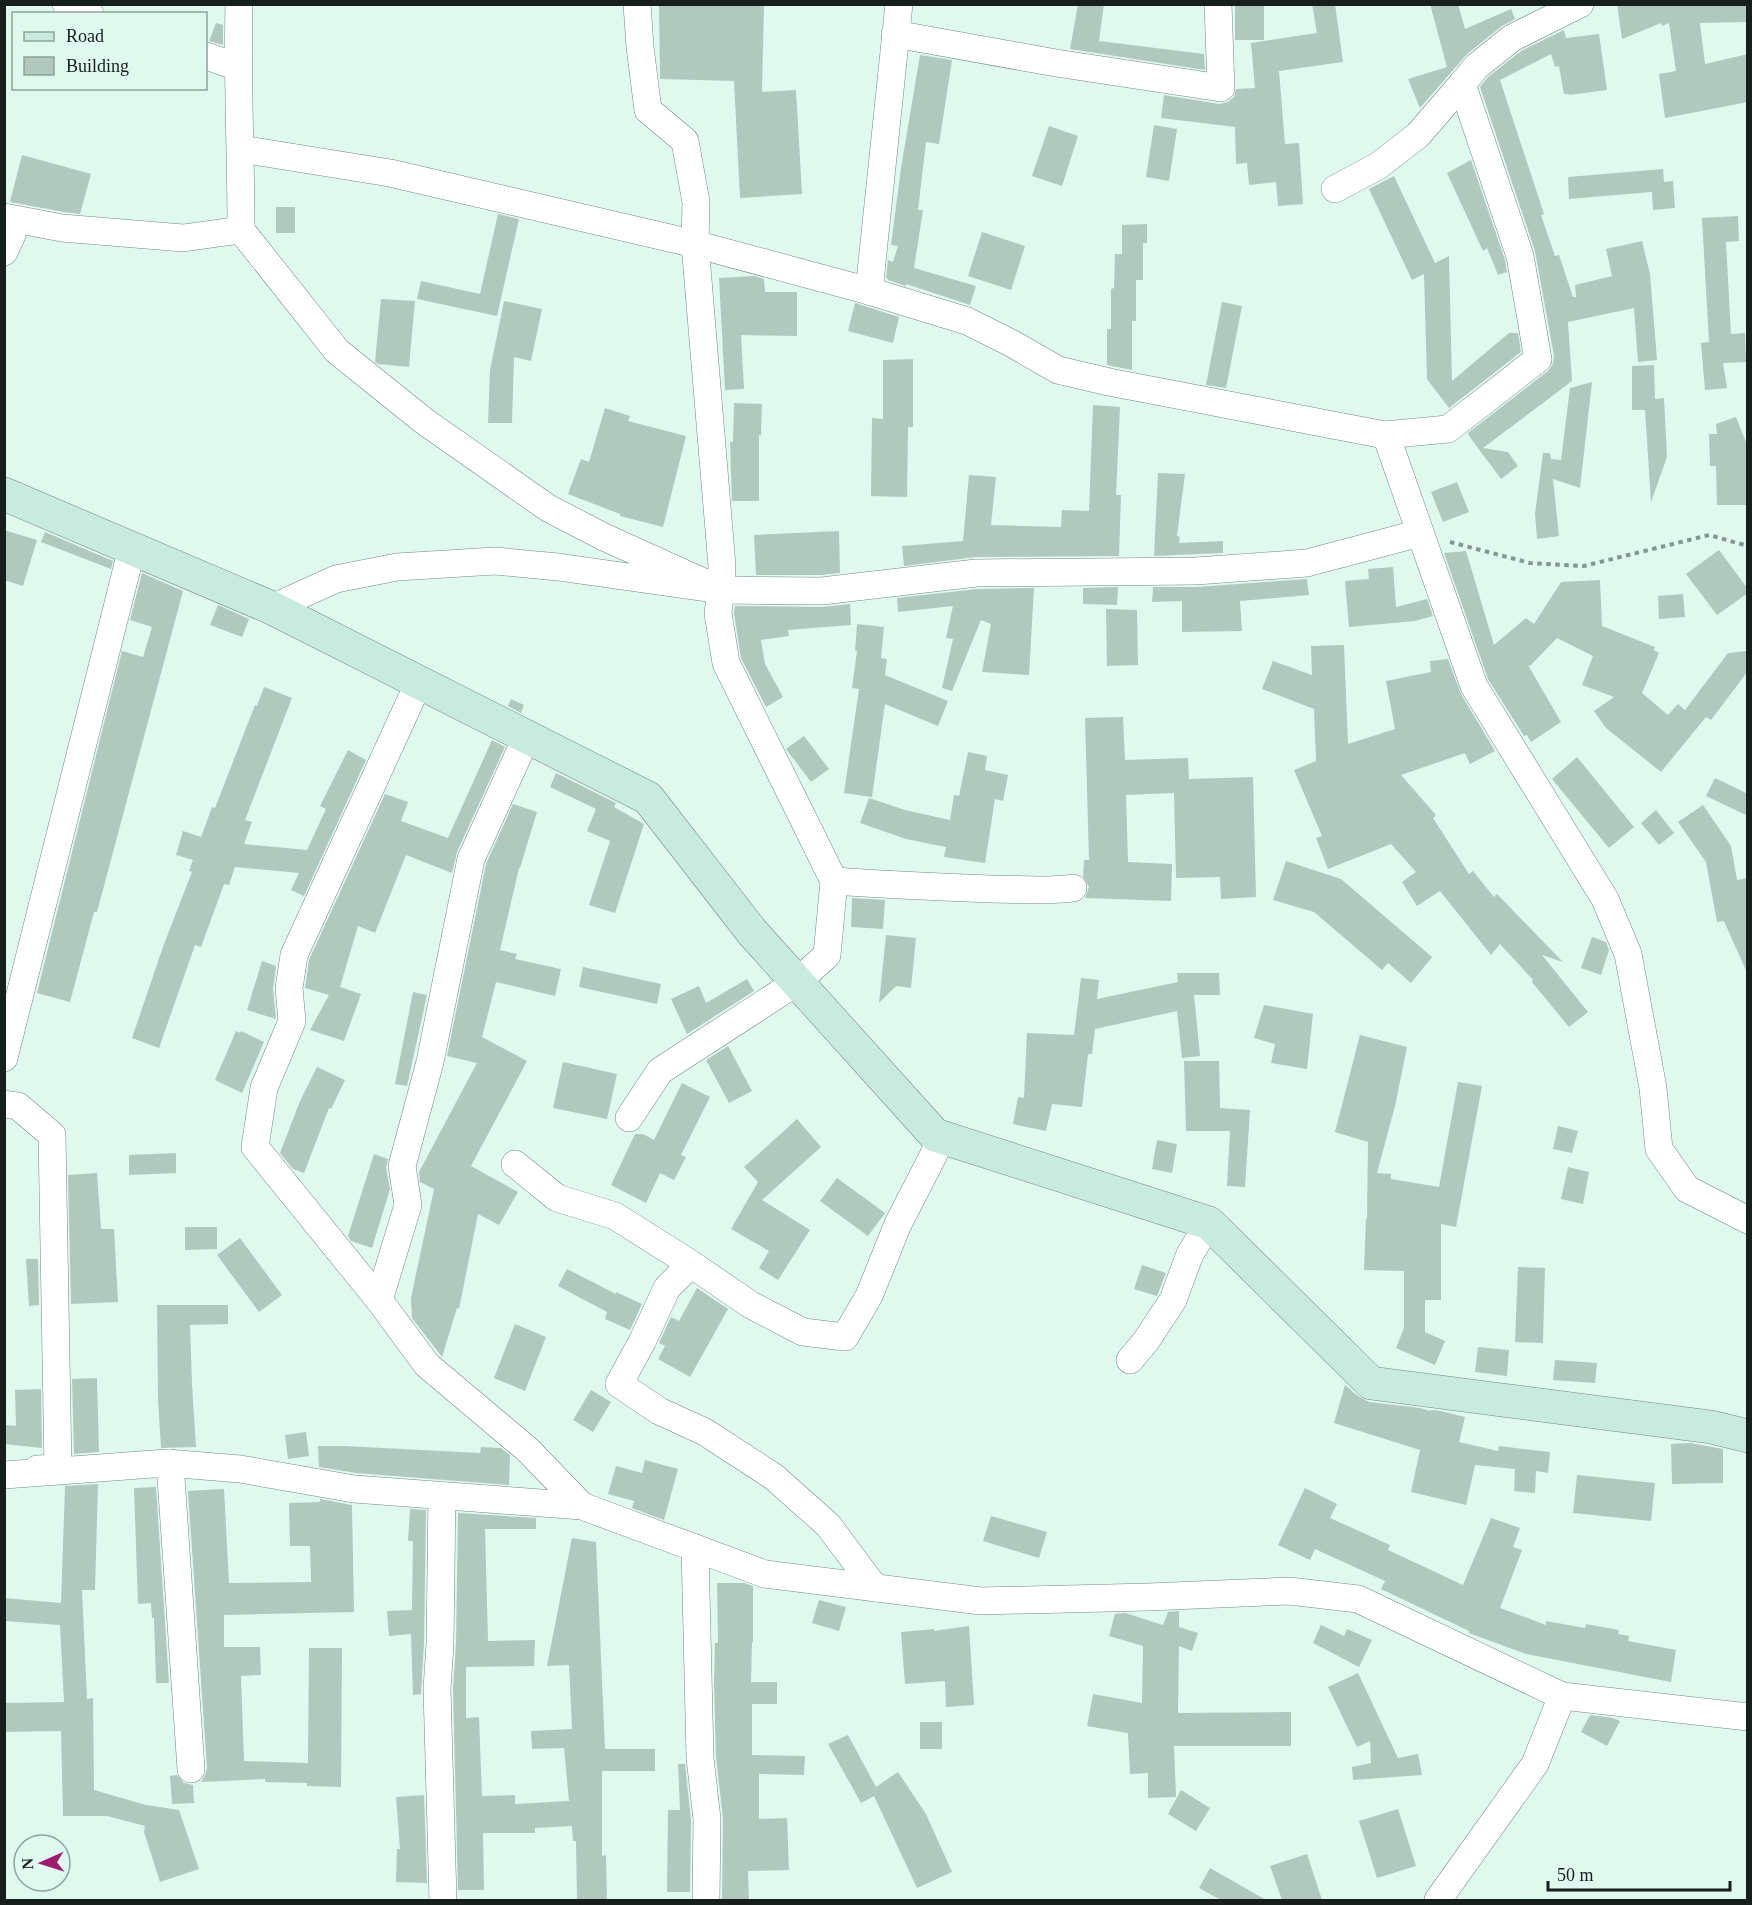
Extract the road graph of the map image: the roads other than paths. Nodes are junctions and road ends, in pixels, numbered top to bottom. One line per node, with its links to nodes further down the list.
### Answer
1 (66, 4): 7 (street)
2 (239, 4): 10 (street)
3 (637, 4): 17 (street)
4 (899, 4): 8 (street)
5 (1218, 4): 8 (street)
6 (1580, 4): 11 (street)
7 (85, 12)
8 (895, 34): 19 (street)
9 (207, 56): 10 (street)
10 (238, 67): 12 (street)
11 (1462, 84): 13 (street); 20 (street)
12 (241, 149): 15 (street); 17 (street)
13 (1335, 189)
14 (4, 217): 15 (street)
15 (241, 230): 24 (street)
16 (4, 233): 18 (street)
17 (695, 244): 19 (street); 24 (street)
18 (4, 252)
19 (869, 291): 20 (street)
20 (1386, 435): 22 (street)
21 (4, 494): 23 (street)
22 (1420, 533): 24 (street); 36 (street)
23 (132, 548): 25 (street); 31 (street)
24 (721, 590): 25 (street); 28 (street)
25 (272, 608): 26 (street)
26 (419, 682): 27 (street); 39 (street)
27 (527, 736): 30 (street); 39 (street)
28 (834, 881): 29 (street); 30 (street)
29 (1073, 888)
30 (797, 982): 33 (street); 34 (street)
31 (4, 1058)
32 (4, 1104): 42 (street)
33 (629, 1118)
34 (941, 1137): 37 (street); 38 (street)
35 (515, 1164): 38 (street)
36 (1748, 1220)
37 (1209, 1223): 40 (street); 41 (street)
38 (688, 1262): 48 (street)
39 (379, 1300): 46 (street)
40 (1130, 1360)
41 (1748, 1436)
42 (4, 1462)
43 (170, 1463): 44 (street); 45 (street); 51 (street)
44 (4, 1475)
45 (442, 1496): 46 (street); 52 (street)
46 (582, 1506): 47 (street)
47 (695, 1548): 48 (street); 53 (street)
48 (875, 1588): 49 (street)
49 (1562, 1696): 50 (street); 54 (street)
50 (1748, 1717)
51 (191, 1769)
52 (443, 1900)
53 (706, 1900)
54 (1438, 1900)

